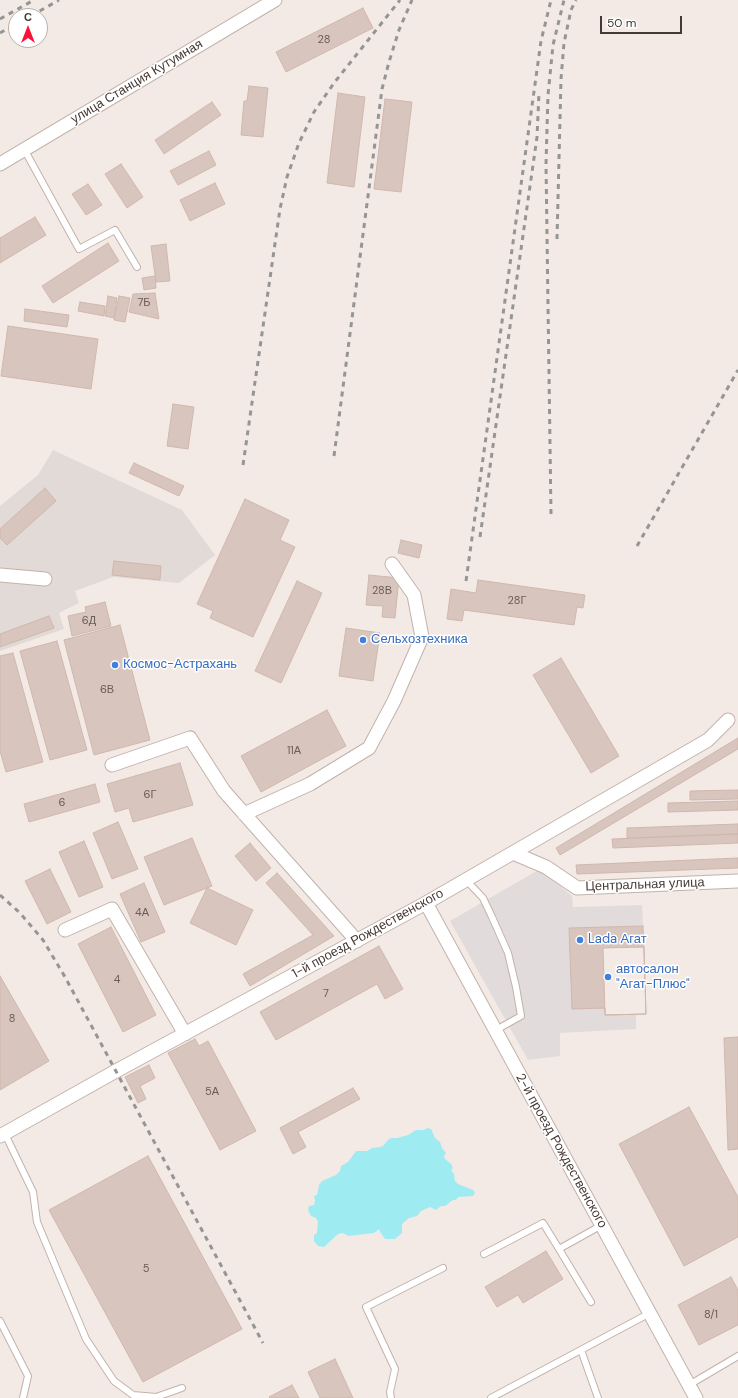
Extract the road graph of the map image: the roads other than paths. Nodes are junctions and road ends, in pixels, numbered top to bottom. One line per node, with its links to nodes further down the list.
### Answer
1 (275, 0): 2 (street, улица Станция Кутумная)
2 (24, 149): 3 (street, улица Станция Кутумная); 4 (lane)
3 (0, 164)
4 (137, 267)
5 (392, 564): 10 (street)
6 (0, 575): 7 (street)
7 (45, 579)
8 (728, 720): 11 (street, 1-й проезд Рождественского)
9 (112, 765): 10 (street)
10 (244, 814): 16 (street)
11 (513, 853): 12 (street, 1-й проезд Рождественского); 13 (street, Центральная улица)
12 (466, 880): 14 (street, 1-й проезд Рождественского); 17 (lane)
13 (738, 882)
14 (426, 903): 16 (street, 1-й проезд Рождественского); 17 (street, 2-й проезд Рождественского)
15 (66, 930): 18 (street)
16 (357, 941): 18 (street, 1-й проезд Рождественского)
17 (496, 1030): 20 (street, 2-й проезд Рождественского)
18 (185, 1034): 19 (street, 1-й проезд Рождественского)
19 (2, 1135): 30 (lane)
20 (602, 1225): 21 (lane); 25 (street, 2-й проезд Рождественского)
21 (559, 1249): 22 (lane); 24 (lane)
22 (484, 1254)
23 (443, 1268): 32 (lane)
24 (591, 1302)
25 (650, 1314): 27 (lane); 29 (street, 2-й проезд Рождественского)
26 (0, 1321): 31 (lane)
27 (581, 1350): 33 (lane); 34 (lane)
28 (738, 1356): 29 (lane)
29 (689, 1384): 35 (street, 2-й проезд Рождественского)
30 (182, 1388)
31 (23, 1398)
32 (391, 1398)
33 (491, 1398)
34 (598, 1398)
35 (696, 1398)

